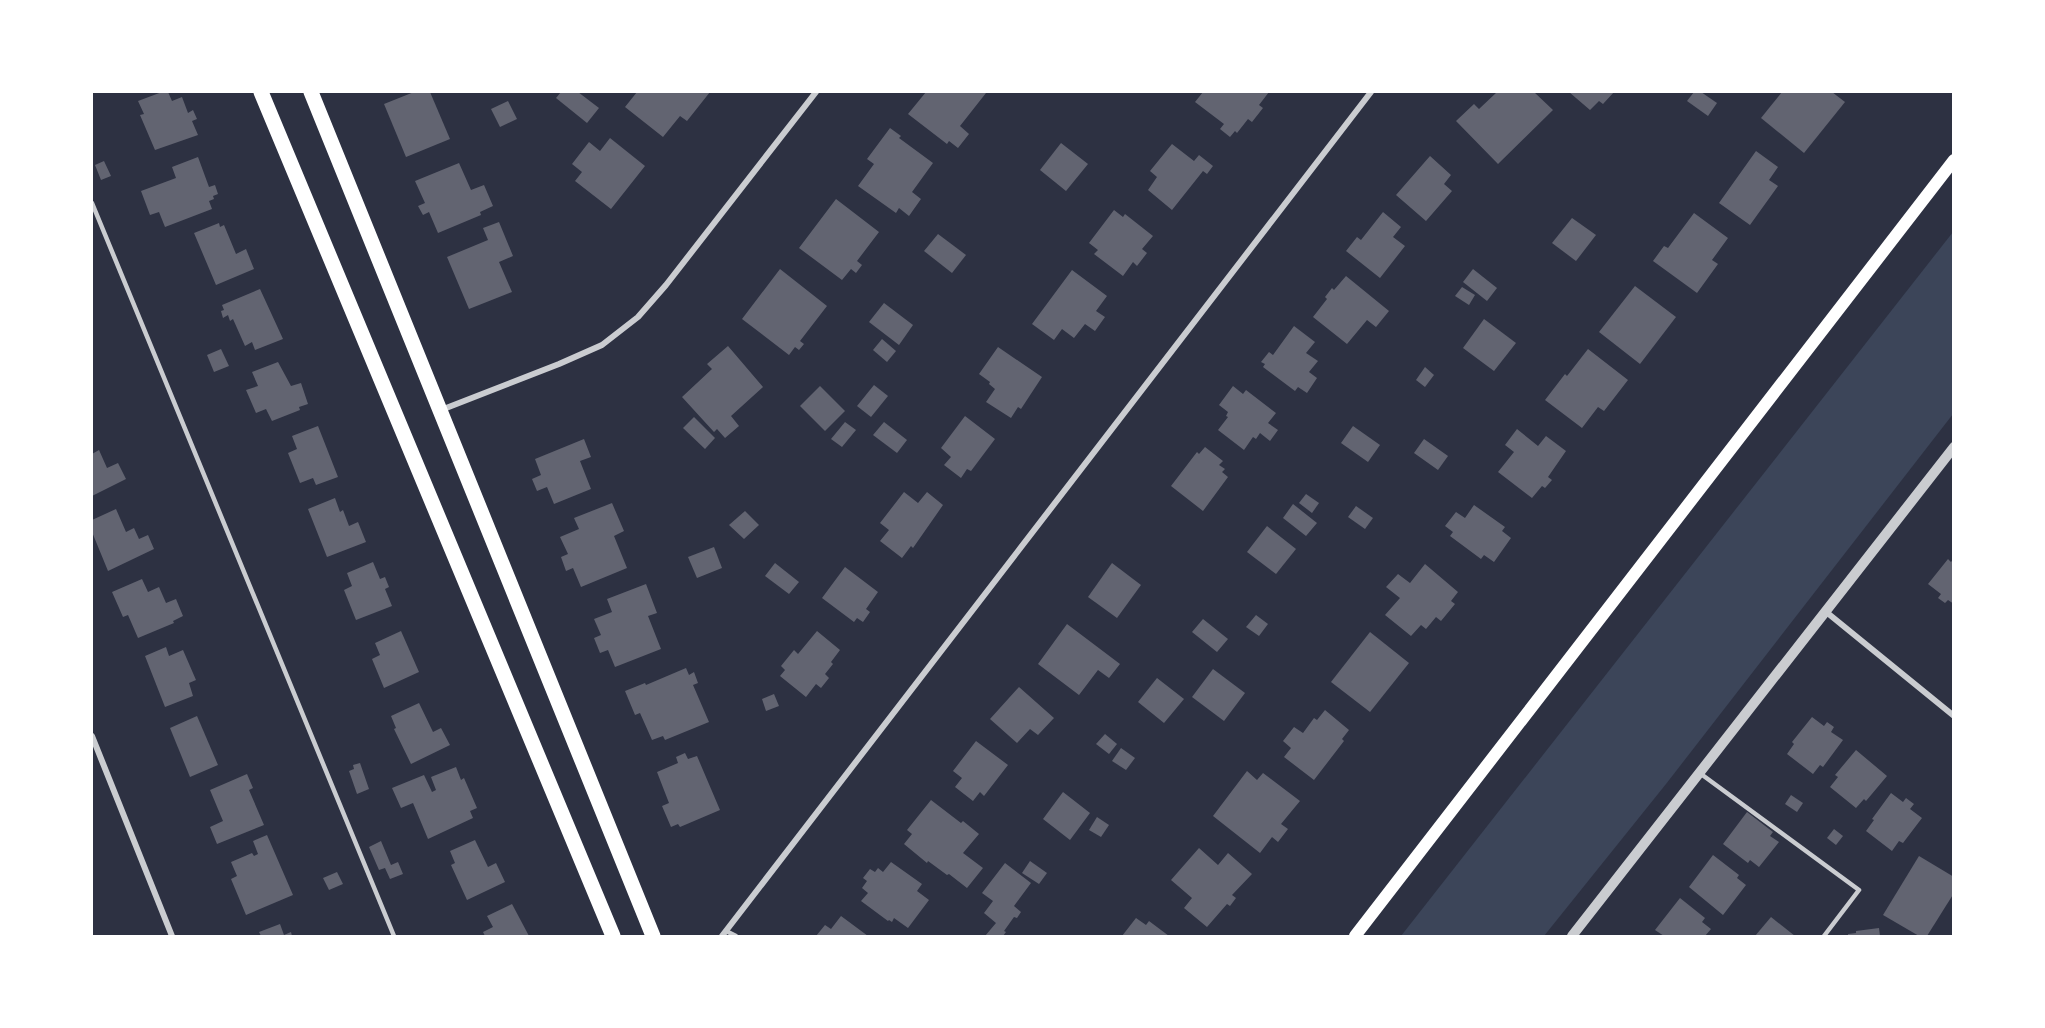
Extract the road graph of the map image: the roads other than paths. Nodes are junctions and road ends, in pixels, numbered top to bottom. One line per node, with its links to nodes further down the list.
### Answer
1 (261, 92): 16 (main road)
2 (311, 92): 7 (main road)
3 (816, 92): 7 (street)
4 (1371, 92): 13 (street)
5 (1953, 160): 19 (main road)
6 (92, 203): 15 (lane)
7 (439, 411): 17 (main road)
8 (1953, 447): 9 (street)
9 (1825, 611): 10 (street); 12 (street)
10 (1953, 716)
11 (92, 736): 14 (street)
12 (1699, 772): 20 (street); 21 (lane)
13 (724, 934): 18 (lane)
14 (171, 936)
15 (394, 936)
16 (613, 936)
17 (653, 936)
18 (736, 936)
19 (1355, 936)
20 (1572, 936)
21 (1824, 936)

